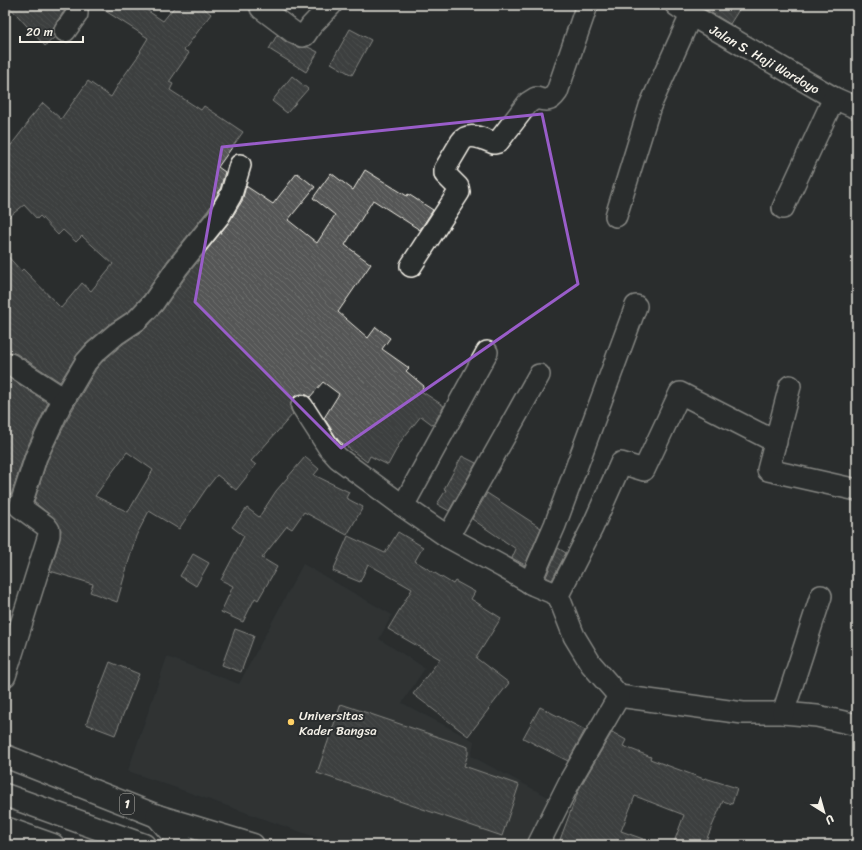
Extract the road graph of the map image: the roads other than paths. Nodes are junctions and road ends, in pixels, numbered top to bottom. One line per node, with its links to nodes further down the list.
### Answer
1 (77, 5): 6 (street)
2 (331, 5): 4 (street)
3 (587, 5): 12 (street)
4 (261, 8)
5 (683, 10): 7 (street, Jalan S. Haji Wardoyo); 11 (street)
6 (65, 31)
7 (834, 98): 8 (street, Jalan S. Haji Wardoyo); 10 (street)
8 (857, 108)
9 (240, 165): 18 (street)
10 (783, 208)
11 (616, 216)
12 (411, 266)
13 (636, 306): 24 (street)
14 (487, 352): 22 (street)
15 (10, 364): 18 (street)
16 (539, 375): 23 (street)
17 (790, 386): 20 (street)
18 (64, 399): 27 (street)
19 (302, 406): 22 (street)
20 (776, 442): 21 (street); 25 (street)
21 (857, 490)
22 (403, 506): 23 (street)
23 (448, 537): 24 (street)
24 (530, 583): 25 (street)
25 (558, 595): 28 (street)
26 (821, 596): 29 (street)
27 (5, 676)
28 (612, 710): 29 (street); 39 (street)
29 (783, 713): 30 (street)
30 (857, 724)
31 (5, 756): 33 (highway, 1)
32 (5, 796): 36 (highway)
33 (157, 816): 37 (highway); 38 (highway, 1)
34 (5, 828): 35 (highway)
35 (54, 845)
36 (144, 845)
37 (182, 845)
38 (253, 845)
39 (538, 845)

